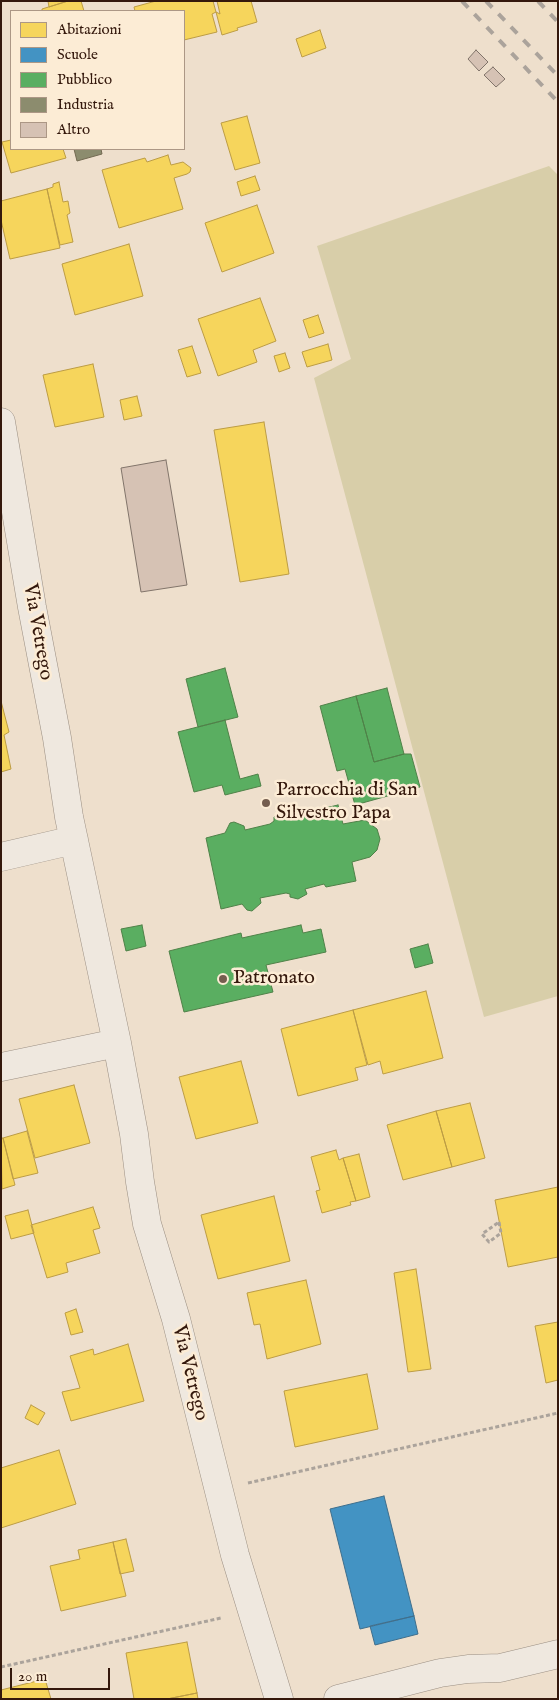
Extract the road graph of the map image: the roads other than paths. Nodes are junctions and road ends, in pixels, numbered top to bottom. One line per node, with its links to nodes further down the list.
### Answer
1 (1, 422): 2 (street, Via Vetrego)
2 (74, 840): 3 (street); 4 (street, Via Vetrego)
3 (1, 857)
4 (117, 1043): 5 (street); 7 (street, Via Vetrego)
5 (1, 1067)
6 (558, 1654): 8 (street)
7 (280, 1699)
8 (338, 1699)

